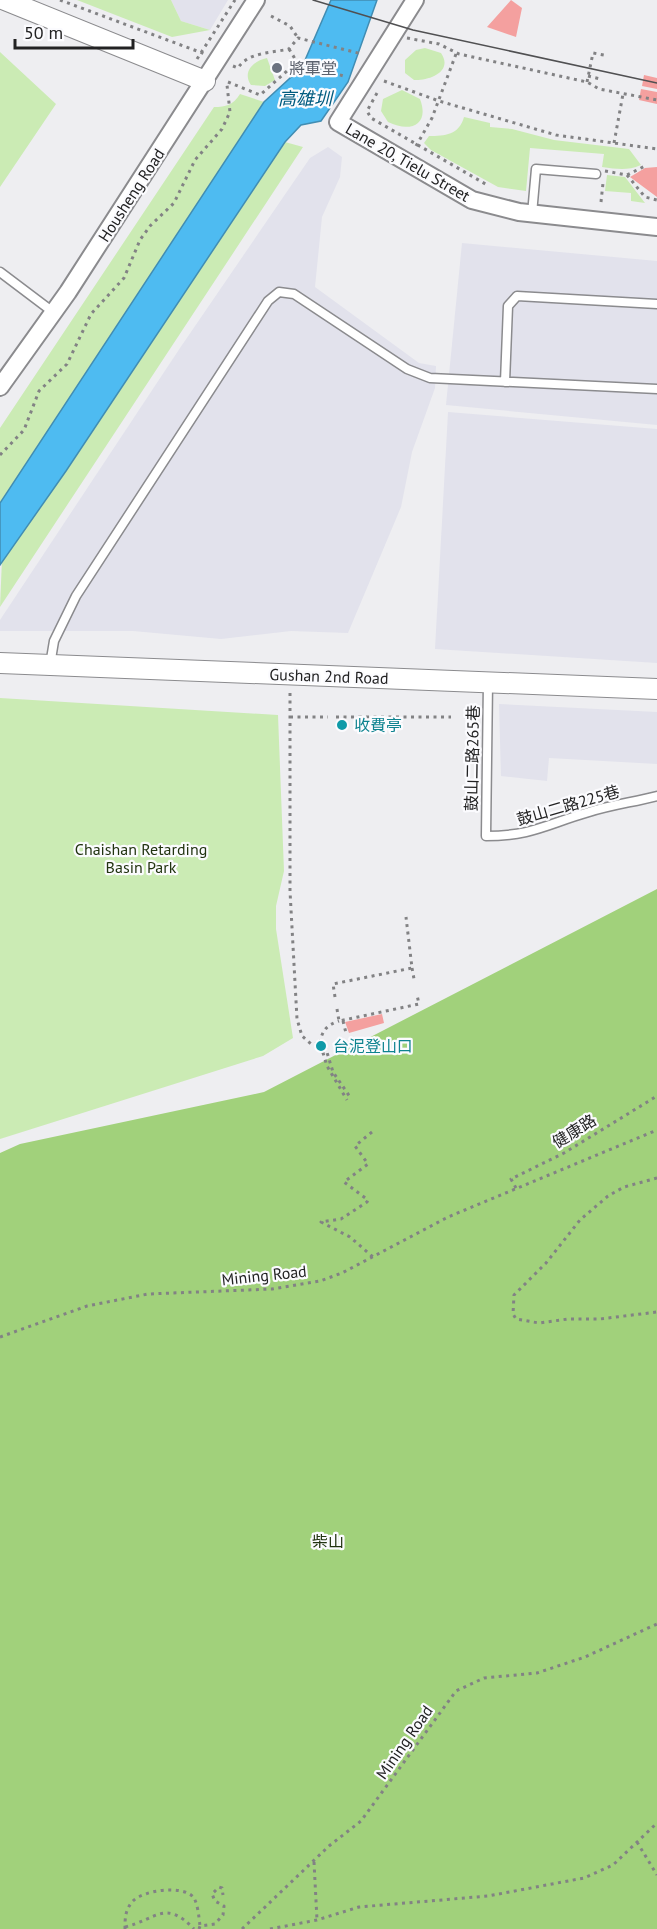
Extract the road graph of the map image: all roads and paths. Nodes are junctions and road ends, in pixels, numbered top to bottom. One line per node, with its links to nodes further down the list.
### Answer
1 (5, 0): 20 (street)
2 (60, 0): 10 (path)
3 (235, 0): 10 (path)
4 (256, 0): 14 (street, Housheng Road)
5 (415, 0): 35 (street, Lane 20, Tielu Street)
6 (271, 16): 7 (path)
7 (298, 38): 9 (path); 12 (path)
8 (402, 46): 11 (path)
9 (289, 49): 14 (path); 15 (path)
10 (201, 53): 14 (path)
11 (457, 54): 22 (path); 25 (path)
12 (366, 55)
13 (604, 55): 17 (path)
14 (218, 59): 20 (street, Housheng Road)
15 (297, 62): 18 (path); 43 (path)
16 (388, 72): 21 (path)
17 (588, 76): 19 (path); 22 (path)
18 (351, 79)
19 (600, 79)
20 (205, 81): 39 (street, Housheng Road)
21 (384, 81): 25 (path); 27 (path)
22 (587, 81): 23 (path)
23 (623, 93): 24 (path); 26 (path)
24 (657, 100)
25 (439, 101): 26 (path); 27 (path)
26 (614, 142): 28 (path)
27 (416, 146): 32 (path)
28 (657, 149)
29 (647, 165): 31 (path)
30 (596, 174): 35 (lane)
31 (627, 175): 33 (path); 34 (path)
32 (498, 191)
33 (657, 200)
34 (601, 202)
35 (532, 214): 36 (street, Lane 20, Tielu Street)
36 (657, 226)
37 (0, 272): 39 (lane)
38 (657, 304): 40 (lane)
39 (53, 312): 41 (street, Housheng Road)
40 (505, 382): 42 (lane); 45 (lane)
41 (0, 387)
42 (657, 389)
43 (0, 455)
44 (0, 663): 45 (street, Gushan 2nd Road)
45 (50, 665): 46 (street, Gushan 2nd Road)
46 (489, 682): 48 (street, Gushan 2nd Road); 54 (lane, 鼓山二路265巷)
47 (290, 683): 49 (path)
48 (657, 689)
49 (290, 717): 50 (path); 63 (path)
50 (328, 717)
51 (336, 717): 52 (path)
52 (451, 717)
53 (657, 796): 54 (lane, 鼓山二路225巷)
54 (486, 836)
55 (406, 917): 56 (path)
56 (412, 968): 57 (path); 59 (path)
57 (414, 979)
58 (417, 995): 61 (path)
59 (335, 997)
60 (337, 1009): 61 (path)
61 (341, 1021): 62 (path); 63 (path)
62 (346, 1033)
63 (320, 1043): 64 (path)
64 (325, 1046)
65 (657, 1096): 69 (path, 健康路)
66 (657, 1130): 69 (path, Mining Road)
67 (372, 1132): 70 (path)
68 (657, 1178): 71 (path)
69 (516, 1188): 70 (path, Mining Road)
70 (373, 1257): 72 (path, Mining Road)
71 (657, 1312)
72 (0, 1337)
73 (657, 1624): 76 (path, Mining Road)
74 (657, 1823): 75 (path)
75 (637, 1842): 77 (path); 79 (path)
76 (314, 1862): 79 (path); 83 (path, Mining Road)
77 (657, 1875)
78 (223, 1895): 81 (path)
79 (317, 1920): 84 (path)
80 (125, 1928): 81 (path); 82 (path)
81 (200, 1928)
82 (194, 1929)
83 (242, 1929)
84 (270, 1929)

